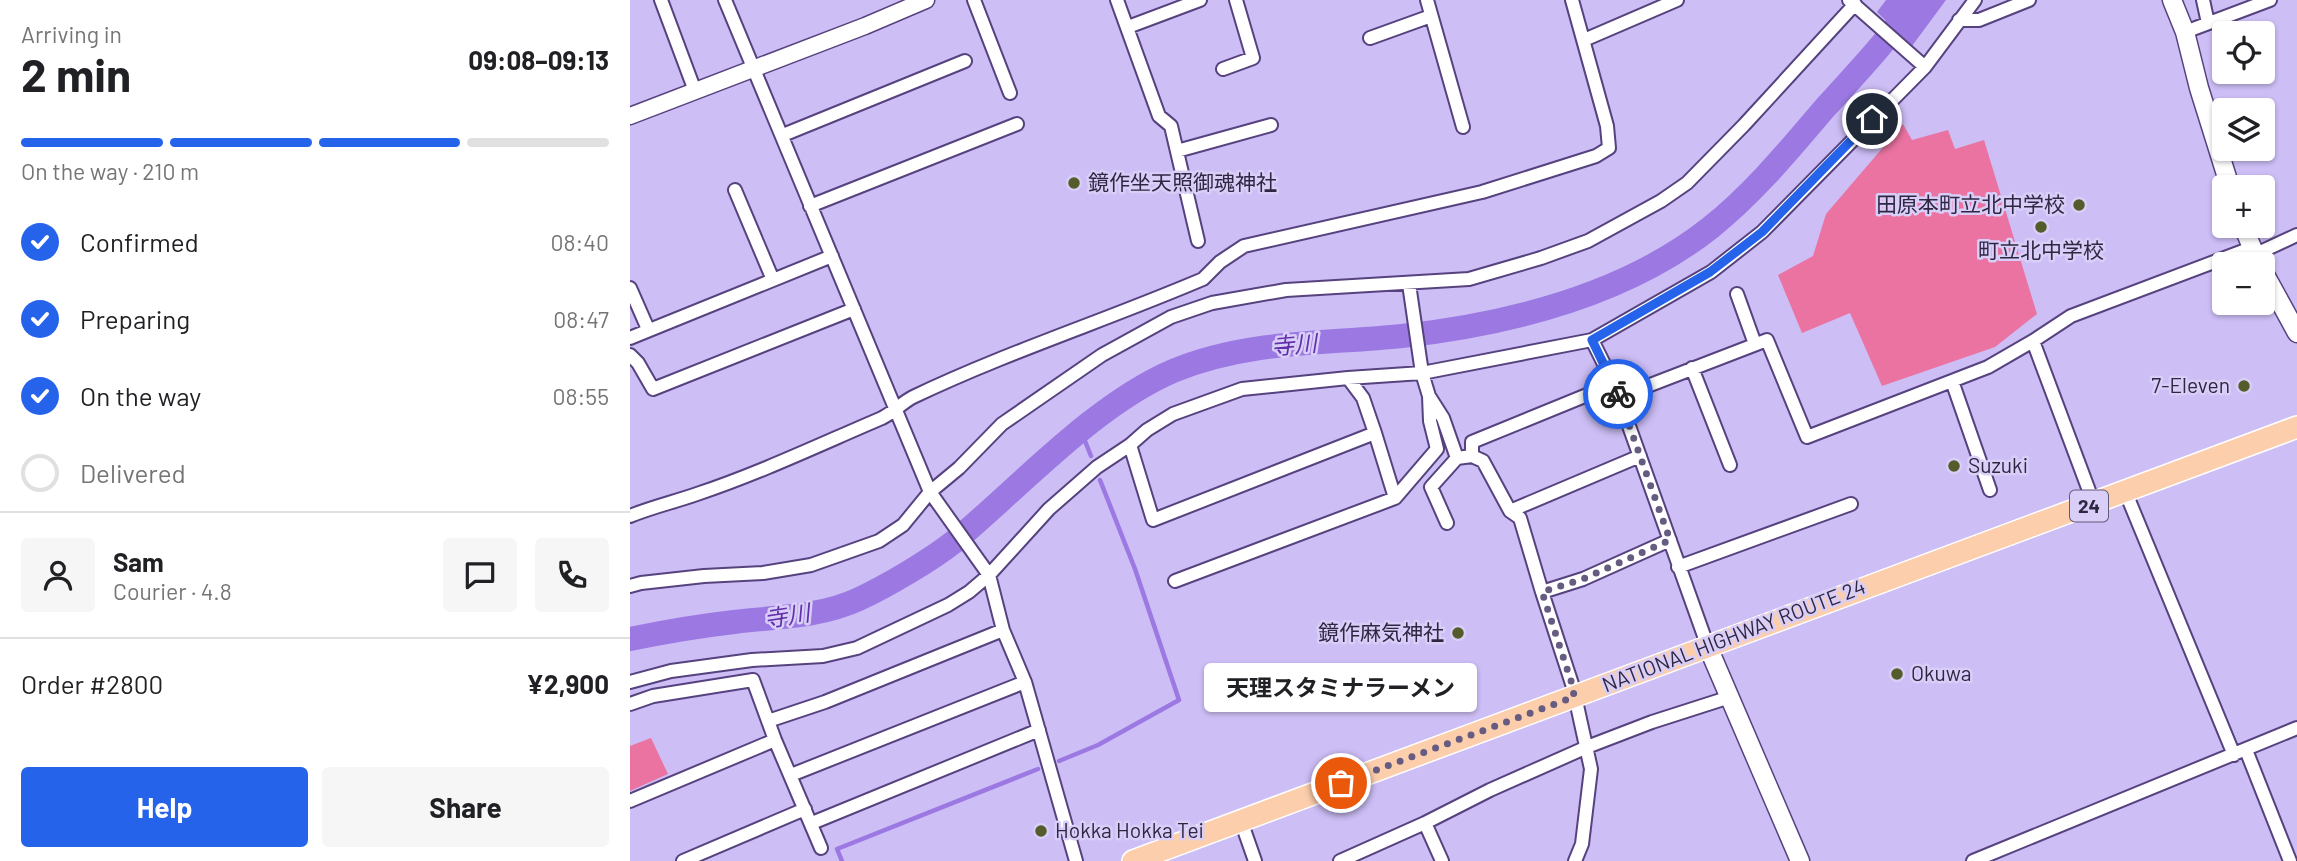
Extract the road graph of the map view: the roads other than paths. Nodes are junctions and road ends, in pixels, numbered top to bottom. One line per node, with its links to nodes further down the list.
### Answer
1 (661, 0): 28 (street)
2 (725, 0): 26 (street)
3 (926, 0): 26 (street)
4 (974, 0): 29 (street)
5 (1117, 0): 20 (street)
6 (1200, 0): 20 (street)
7 (1236, 0): 27 (street)
8 (1427, 0): 17 (street)
9 (1572, 0): 23 (street)
10 (1677, 0): 23 (street)
11 (1975, 0): 18 (street)
12 (2029, 0): 18 (street)
13 (2172, 0): 21 (main road)
14 (2203, 0): 19 (street)
15 (2270, 0): 19 (street)
16 (1856, 5): 25 (street); 45 (street)
17 (1431, 16): 22 (street); 33 (street)
18 (1959, 20): 25 (street)
19 (2208, 23): 21 (street)
20 (1128, 27): 35 (street)
21 (2185, 32): 36 (main road)
22 (1370, 38)
23 (1584, 40): 63 (street)
24 (965, 61): 34 (street)
25 (1925, 67): 53 (street)
26 (755, 69): 28 (street); 34 (street)
27 (1223, 69)
28 (695, 91): 30 (street)
29 (1010, 93)
30 (630, 117)
31 (1017, 124): 38 (street)
32 (1271, 125): 35 (street)
33 (1463, 127)
34 (783, 135): 38 (street)
35 (1177, 151): 40 (street)
36 (2227, 175)
37 (735, 190): 44 (street)
38 (810, 206): 42 (street)
39 (2297, 235): 41 (street)
40 (1198, 241)
41 (2269, 252)
42 (832, 256): 44 (street); 49 (street)
43 (2212, 273): 54 (street)
44 (773, 279): 50 (street)
45 (1410, 286): 58 (street); 73 (street)
46 (630, 288): 50 (street)
47 (2275, 292): 51 (main road)
48 (1737, 294): 55 (street)
49 (854, 309): 56 (street); 63 (street)
50 (648, 329): 52 (street)
51 (2297, 333)
52 (630, 338)
53 (1592, 340): 58 (street); 61 (street)
54 (2033, 341): 60 (street); 76 (street)
55 (1755, 344): 57 (street); 60 (street)
56 (630, 355)
57 (1692, 369): 61 (street); 70 (street)
58 (1422, 370): 59 (street); 62 (street)
59 (1348, 377): 65 (street); 66 (street)
60 (1952, 381): 71 (street)
61 (1617, 391): 67 (street); 68 (street)
62 (1429, 396): 69 (street); 74 (street)
63 (897, 411): 73 (street); 78 (street)
64 (2297, 427): 72 (highway, NATIONAL HIGHWAY ROUTE 24 / 24)
65 (1375, 433): 66 (street); 74 (street)
66 (1130, 445): 82 (street)
67 (1472, 456): 69 (street); 77 (street)
68 (1640, 456): 77 (street); 80 (street)
69 (1457, 458): 79 (street)
70 (1730, 465)
71 (1990, 490)
72 (2127, 491): 76 (highway, NATIONAL HIGHWAY ROUTE 24 / 24); 98 (street)
73 (933, 496): 82 (street); 84 (street)
74 (1395, 498): 83 (street)
75 (1851, 504): 81 (street)
76 (2094, 504): 87 (highway, NATIONAL HIGHWAY ROUTE 24 / 24)
77 (1510, 511): 85 (street)
78 (630, 516)
79 (1447, 523)
80 (1670, 540): 81 (street); 85 (street)
81 (1678, 567): 87 (street)
82 (987, 571): 86 (street); 88 (street)
83 (1175, 581)
84 (630, 586)
85 (1542, 592): 90 (street)
86 (1003, 630): 89 (street); 93 (street)
87 (1708, 647): 90 (highway, NATIONAL HIGHWAY ROUTE 24 / 24); 91 (main road)
88 (630, 682)
89 (1025, 682): 95 (street); 99 (street)
90 (1574, 697): 97 (street); 102 (highway, NATIONAL HIGHWAY ROUTE 24 / 24)
91 (1730, 697): 97 (street); 113 (main road)
92 (630, 704): 93 (street)
93 (768, 721): 96 (street)
94 (2297, 728): 98 (street)
95 (1039, 730): 103 (street); 107 (street)
96 (775, 740): 99 (street); 100 (street)
97 (1587, 747): 104 (street); 112 (street)
98 (2240, 752): 114 (street); 115 (street)
99 (791, 775): 101 (street)
100 (630, 801)
101 (806, 809): 103 (street); 106 (street)
102 (1241, 821): 108 (highway, NATIONAL HIGHWAY ROUTE 24 / 24); 109 (street)
103 (811, 823): 105 (street)
104 (1425, 823): 110 (street); 111 (street)
105 (821, 848)
106 (686, 860)
107 (1076, 861)
108 (1133, 861)
109 (1255, 861)
110 (1340, 861)
111 (1442, 861)
112 (1575, 861)
113 (1800, 861)
114 (1973, 861)
115 (2290, 861)

